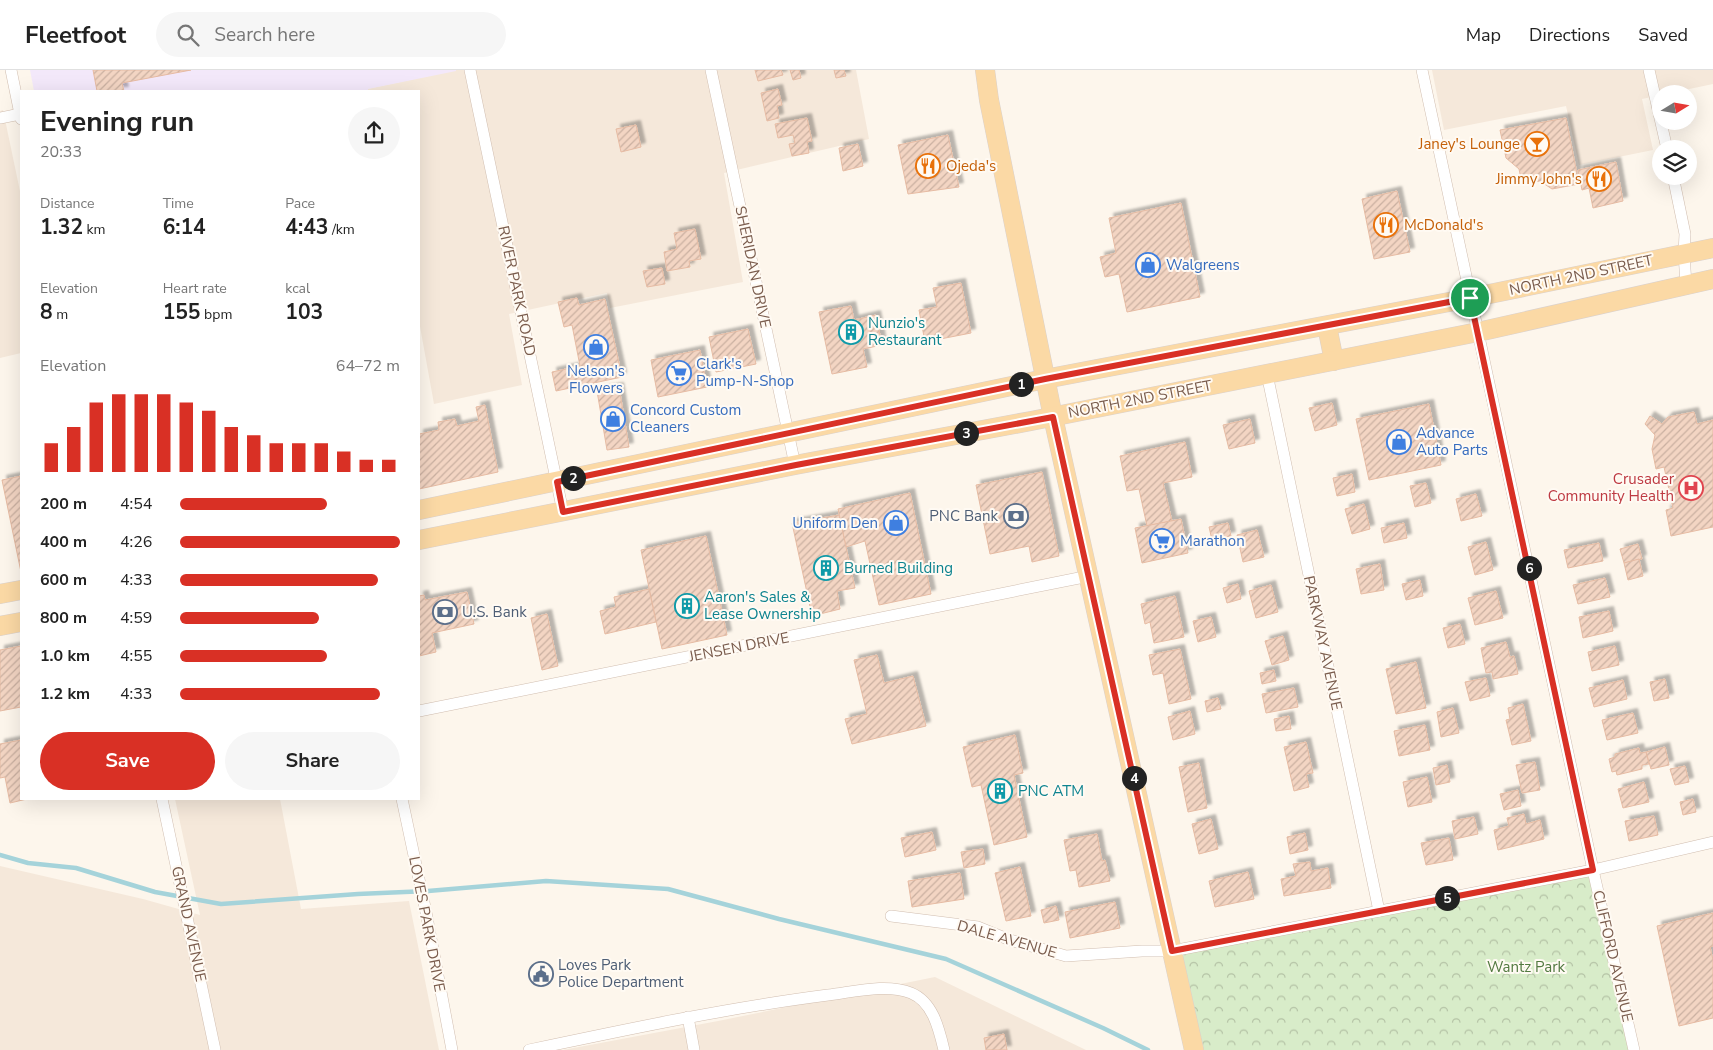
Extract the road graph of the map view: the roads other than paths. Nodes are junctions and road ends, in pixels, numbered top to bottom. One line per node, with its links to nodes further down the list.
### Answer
1 (11, 70): 7 (street)
2 (470, 70): 25 (street, RIVER PARK ROAD)
3 (711, 70): 23 (street, SHERIDAN DRIVE)
4 (985, 70): 21 (main road)
5 (1422, 70): 16 (street, CLIFFORD AVENUE)
6 (1649, 70): 10 (street)
7 (20, 112)
8 (20, 117): 9 (street)
9 (0, 118)
10 (1664, 140)
11 (1675, 185): 13 (street)
12 (1713, 248): 13 (main road, NORTH 2ND STREET)
13 (1684, 253): 15 (street); 16 (main road, NORTH 2ND STREET)
14 (1713, 279): 15 (main road, NORTH 2ND STREET)
15 (1686, 285): 18 (main road, NORTH 2ND STREET)
16 (1470, 298): 17 (main road, NORTH 2ND STREET); 18 (street, CLIFFORD AVENUE)
17 (1326, 326): 19 (main road); 21 (main road, NORTH 2ND STREET)
18 (1478, 332): 19 (main road, NORTH 2ND STREET); 38 (street, CLIFFORD AVENUE)
19 (1334, 361): 20 (main road, NORTH 2ND STREET)
20 (1267, 374): 22 (main road, NORTH 2ND STREET); 39 (street, PARKWAY AVENUE)
21 (1045, 379): 22 (main road); 23 (main road, NORTH 2ND STREET)
22 (1053, 417): 24 (main road, NORTH 2ND STREET); 29 (main road)
23 (789, 433): 24 (street, SHERIDAN DRIVE); 25 (main road, NORTH 2ND STREET)
24 (796, 465): 27 (main road, NORTH 2ND STREET)
25 (557, 482): 26 (main road, NORTH 2ND STREET); 27 (street, RIVER PARK ROAD)
26 (420, 510)
27 (563, 512): 28 (main road, NORTH 2ND STREET)
28 (420, 540)
29 (1089, 576): 34 (street, JENSEN DRIVE); 41 (main road)
30 (20, 590): 31 (main road)
31 (0, 594)
32 (20, 622): 33 (main road)
33 (0, 626)
34 (420, 711)
35 (162, 800): 44 (street, GRAND AVENUE)
36 (402, 800): 45 (street, LOVES PARK DRIVE)
37 (1713, 842): 38 (street, DALE AVENUE)
38 (1593, 870): 39 (street, DALE AVENUE); 49 (street, CLIFFORD AVENUE)
39 (1379, 911): 41 (street, DALE AVENUE)
40 (891, 916): 41 (street, DALE AVENUE)
41 (1172, 951): 43 (main road)
42 (688, 1017): 46 (street); 47 (street); 48 (street)
43 (1194, 1048)
44 (215, 1050)
45 (452, 1050)
46 (529, 1050)
47 (694, 1050)
48 (944, 1050)
49 (1634, 1050)

